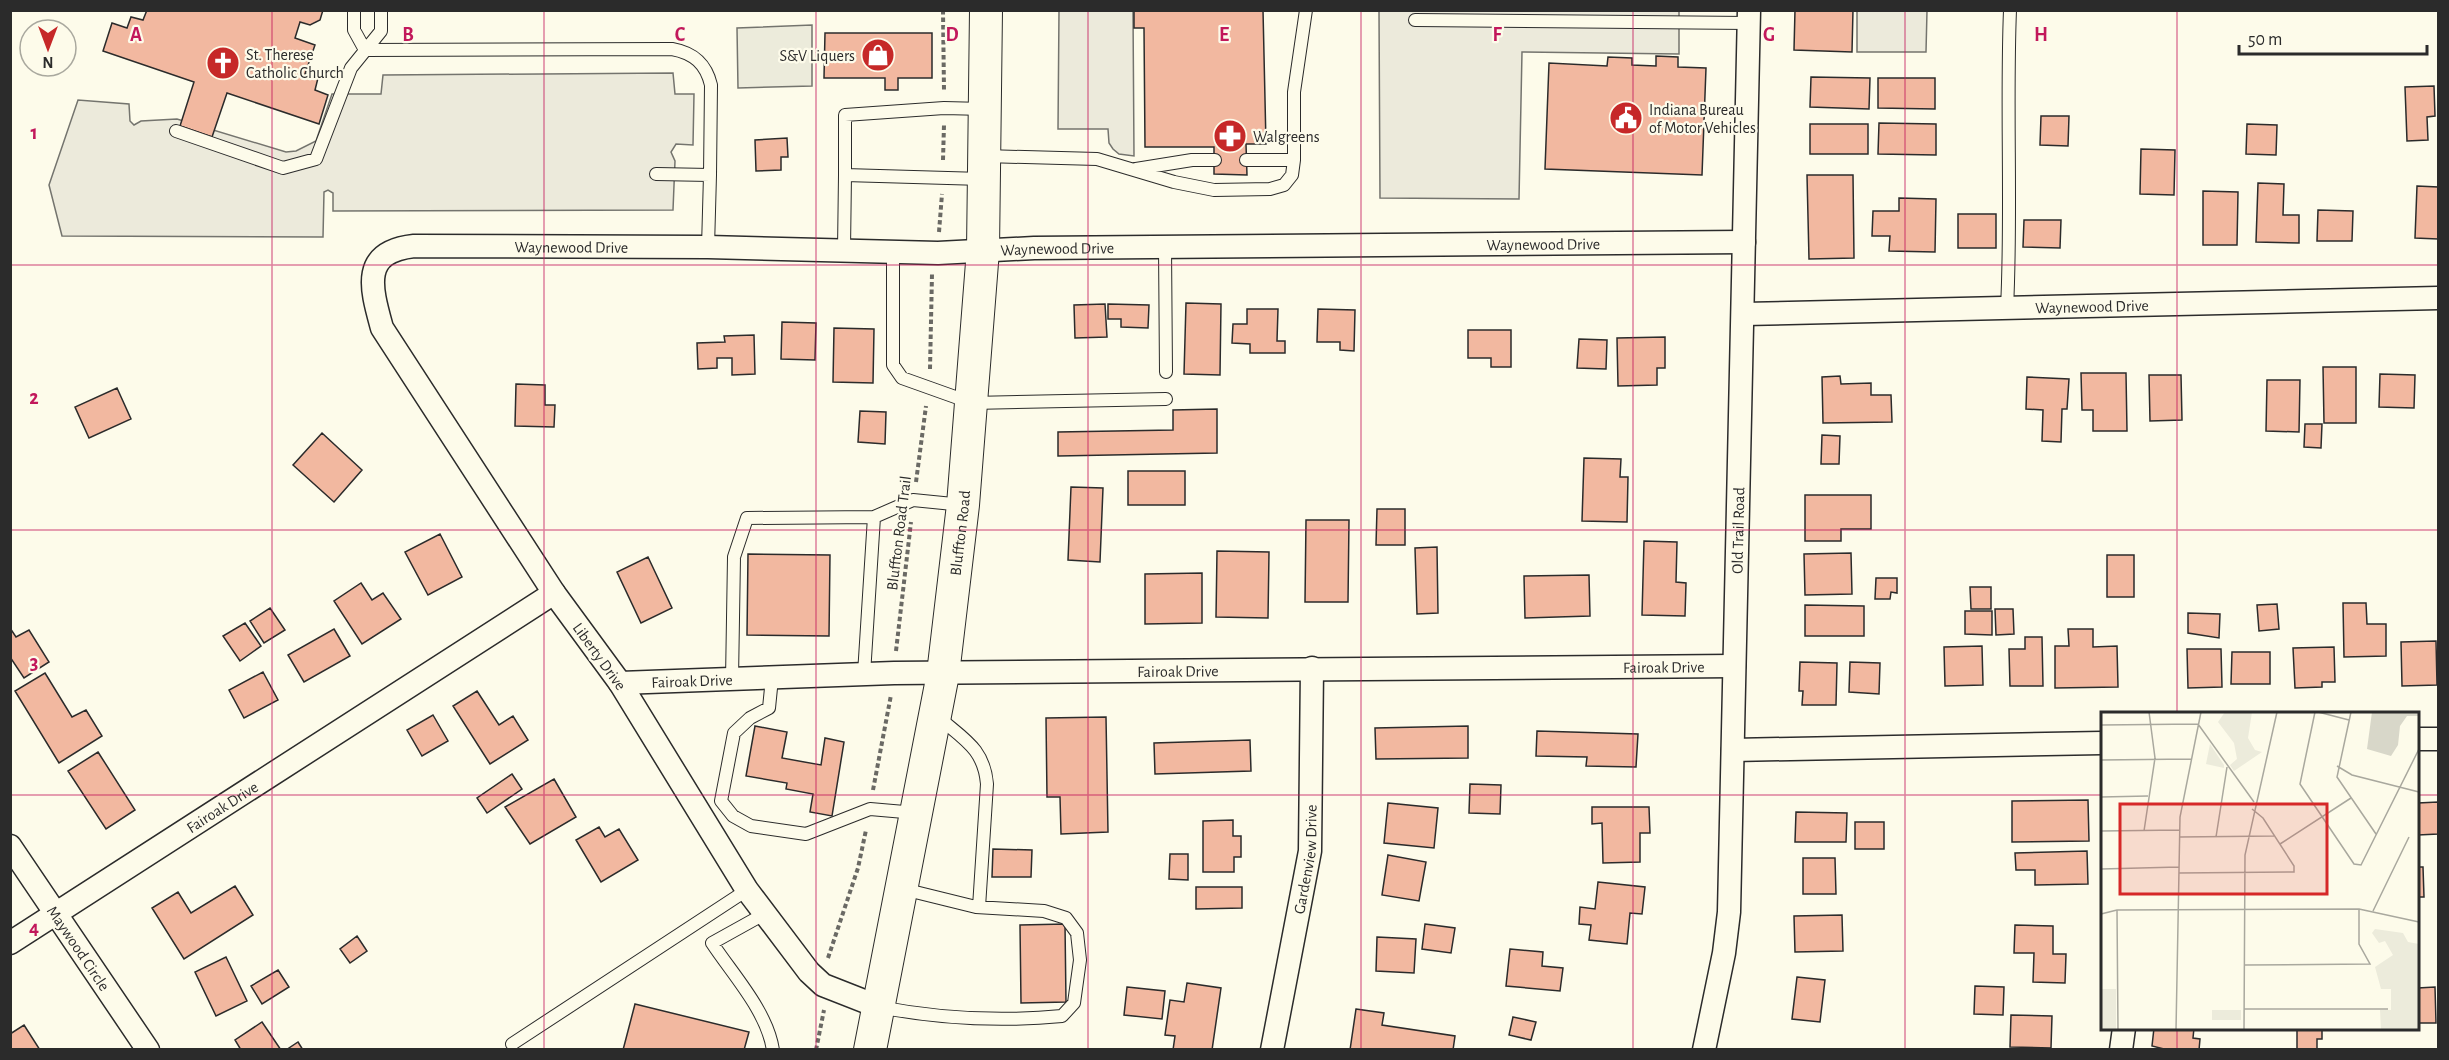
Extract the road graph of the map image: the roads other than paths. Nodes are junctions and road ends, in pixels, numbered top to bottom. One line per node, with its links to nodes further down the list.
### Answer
1 (354, 10): 11 (lane)
2 (381, 10): 11 (lane)
3 (986, 10): 12 (main road, Bluffton Road)
4 (1306, 10): 16 (lane)
5 (2010, 10): 30 (lane)
6 (1484, 16): 7 (lane); 10 (lane)
7 (1537, 16): 8 (lane)
8 (1666, 16): 9 (lane)
9 (1749, 16): 22 (street, Old Trail Road)
10 (1415, 20)
11 (365, 50): 13 (lane); 20 (lane)
12 (985, 109): 17 (main road, Bluffton Road); 21 (lane)
13 (176, 131)
14 (1215, 160): 18 (lane)
15 (1246, 160): 16 (lane)
16 (1294, 160): 18 (lane)
17 (984, 167): 18 (lane); 21 (lane); 26 (main road, Bluffton Road)
18 (1132, 170)
19 (656, 174): 20 (lane)
20 (710, 175): 23 (lane)
21 (845, 175): 25 (lane)
22 (1744, 242): 24 (street, Waynewood Drive); 31 (street, Old Trail Road)
23 (708, 247): 25 (street, Waynewood Drive); 28 (street, Waynewood Drive)
24 (1165, 247): 26 (street, Waynewood Drive); 32 (lane)
25 (844, 249): 27 (street, Waynewood Drive)
26 (983, 250): 27 (street, Waynewood Drive); 34 (main road, Bluffton Road)
27 (893, 251): 34 (lane)
28 (375, 264): 37 (street, Liberty Drive)
29 (2439, 298): 30 (street, Waynewood Drive)
30 (2007, 308): 31 (street, Waynewood Drive)
31 (1744, 314): 38 (street, Old Trail Road)
32 (1166, 372)
33 (1166, 399): 34 (lane)
34 (972, 403): 35 (main road, Bluffton Road)
35 (963, 505): 36 (lane); 40 (main road, Bluffton Road)
36 (874, 517): 41 (lane); 43 (lane)
37 (554, 593): 44 (street, Liberty Drive); 56 (street, Fairoak Drive)
38 (1734, 666): 39 (street, Fairoak Drive); 49 (street, Old Trail Road)
39 (1312, 668): 40 (street, Fairoak Drive); 64 (street, Gardenview Drive)
40 (944, 674): 41 (street, Fairoak Drive); 45 (main road, Bluffton Road)
41 (864, 675): 42 (street, Fairoak Drive)
42 (772, 678): 43 (street, Fairoak Drive); 50 (lane)
43 (732, 679): 44 (street, Fairoak Drive)
44 (620, 683): 53 (street, Liberty Drive)
45 (936, 715): 50 (main road, Bluffton Road); 54 (lane)
46 (2419, 739): 47 (street)
47 (2439, 739)
48 (2101, 743): 49 (street)
49 (1733, 750): 65 (street, Old Trail Road)
50 (917, 813): 52 (main road, Bluffton Road)
51 (10, 846): 56 (street, Maywood Circle)
52 (903, 889): 54 (lane); 58 (main road, Bluffton Road)
53 (747, 890): 55 (street, Liberty Drive); 60 (lane)
54 (979, 907): 58 (lane)
55 (766, 913): 58 (street, Liberty Drive); 62 (lane)
56 (56, 914): 57 (street, Fairoak Drive); 61 (street, Maywood Circle)
57 (10, 943)
58 (879, 1006): 63 (main road, Bluffton Road)
59 (2124, 1030): 66 (street)
60 (512, 1044)
61 (148, 1050)
62 (773, 1050)
63 (870, 1050)
64 (1272, 1050)
65 (1704, 1050)
66 (2121, 1050)

